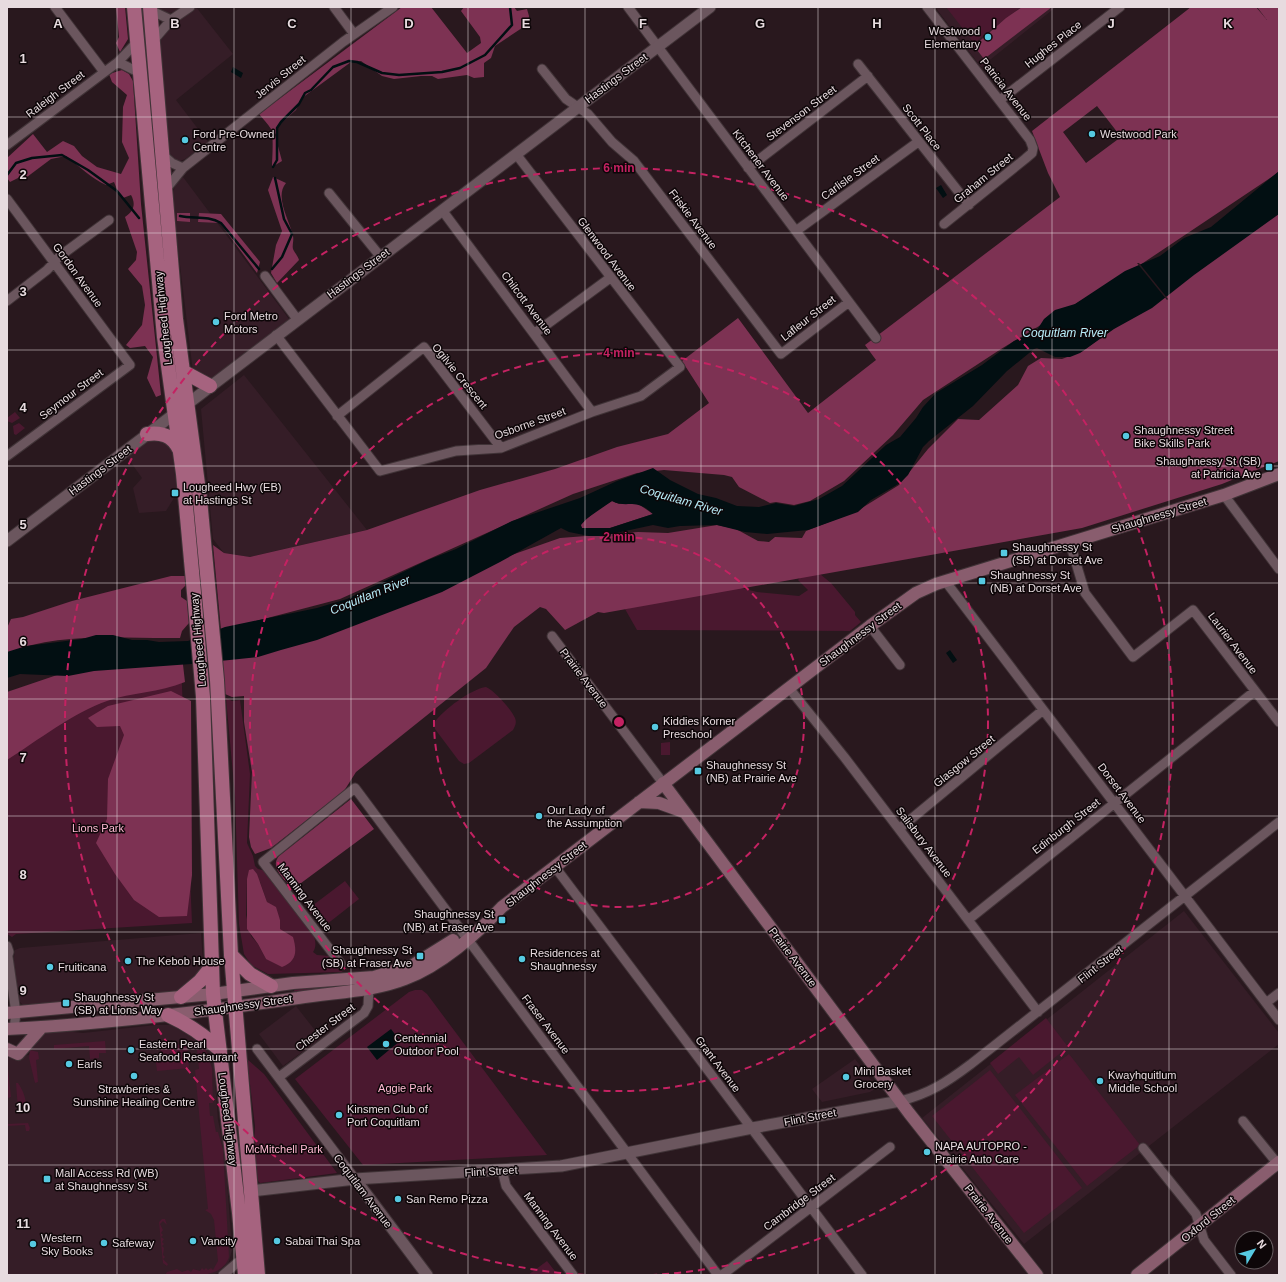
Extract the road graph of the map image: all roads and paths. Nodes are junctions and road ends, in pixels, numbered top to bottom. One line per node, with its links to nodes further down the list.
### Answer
1 (55, 7): 19 (street)
2 (134, 7): 13 (main road, Lougheed Highway)
3 (190, 7): 11 (street)
4 (334, 7): 12 (street)
5 (393, 7): 12 (street, Jervis Street)
6 (628, 7): 15 (street, Kitchener Avenue)
7 (710, 7): 15 (street, Hastings Street)
8 (928, 7): 22 (street, Patricia Avenue)
9 (1120, 7): 22 (street, Hughes Place)
10 (150, 8): 11 (street); 14 (main road, Lougheed Highway)
11 (171, 20): 14 (street)
12 (354, 34): 29 (street, Jervis Street)
13 (138, 41): 16 (street, Raleigh Street); 20 (main road, Lougheed Highway)
14 (152, 42): 28 (main road, Lougheed Highway)
15 (658, 46): 23 (street, Hastings Street); 30 (street, Kitchener Avenue)
16 (118, 62): 19 (street, Raleigh Street); 20 (street)
17 (858, 64): 21 (street, Scott Place)
18 (542, 69): 23 (street, Friskie Avenue)
19 (104, 72): 25 (street, Raleigh Street)
20 (140, 73): 56 (main road, Lougheed Highway)
21 (868, 76): 24 (street, Scott Place); 30 (street, Stevenson Street)
22 (1000, 100): 26 (street, Patricia Avenue)
23 (578, 107): 27 (street, Hastings Street); 49 (street, Friskie Avenue)
24 (918, 142): 34 (street, Scott Place); 38 (street, Carlisle Street)
25 (7, 145)
26 (1033, 148): 34 (street, Graham Street)
27 (516, 154): 35 (street, Hastings Street); 42 (street, Glenwood Avenue)
28 (163, 155): 29 (street); 31 (main road, Lougheed Highway)
29 (183, 168): 31 (street, Jervis Street)
30 (748, 168): 38 (street, Kitchener Avenue)
31 (166, 189): 52 (main road, Lougheed Highway)
32 (329, 193): 39 (street)
33 (7, 199): 40 (street, Gordon Avenue)
34 (969, 204): 37 (street, Graham Street)
35 (442, 210): 39 (street, Hastings Street); 46 (street, Chilcott Avenue)
36 (109, 220): 40 (street)
37 (944, 224)
38 (796, 231): 44 (street, Kitchener Avenue)
39 (380, 256): 45 (street, Hastings Street)
40 (54, 263): 43 (street); 50 (street, Gordon Avenue)
41 (265, 276): 45 (street)
42 (610, 278): 46 (street); 51 (street, Glenwood Avenue)
43 (7, 301)
44 (849, 302): 48 (street, Kitchener Avenue); 49 (street, Lafleur Street)
45 (297, 319): 47 (street, Hastings Street)
46 (535, 333): 55 (street, Chilcott Avenue)
47 (276, 335): 53 (street, Hastings Street); 57 (street, Osborne Street)
48 (876, 338)
49 (781, 354)
50 (130, 365): 61 (street, Seymour Street)
51 (680, 367): 55 (street, Osborne Street)
52 (184, 372): 53 (main road); 54 (main road, Lougheed Highway)
53 (210, 386): 54 (street, Hastings Street)
54 (188, 403): 56 (street, Hastings Street); 87 (main road, Lougheed Highway)
55 (592, 412): 59 (street, Osborne Street)
56 (174, 413): 58 (street, Hastings Street); 60 (main road, Lougheed Highway)
57 (337, 416): 59 (street, Osborne Street); 59 (street, Ogilvie Crescent)
58 (146, 434): 60 (main road); 64 (street, Hastings Street)
59 (502, 448)
60 (180, 451): 90 (main road, Lougheed Highway)
61 (7, 456)
62 (1279, 474): 63 (main road, Shaughnessy Street)
63 (1224, 495): 65 (main road, Shaughnessy Street); 66 (street)
64 (7, 541)
65 (1070, 544): 67 (main road, Shaughnessy Street); 72 (street, Laurier Avenue)
66 (1279, 568)
67 (946, 582): 68 (main road, Shaughnessy Street); 73 (street, Dorset Avenue)
68 (870, 626): 70 (street); 71 (main road, Shaughnessy Street)
69 (552, 636): 75 (street, Prairie Avenue)
70 (900, 665)
71 (790, 688): 75 (main road, Shaughnessy Street); 81 (street, Salisbury Avenue)
72 (1255, 691): 74 (street, Laurier Avenue); 78 (street, Edinburgh Street)
73 (1044, 710): 78 (street, Dorset Avenue); 81 (street, Glasgow Street)
74 (1279, 722)
75 (663, 783): 77 (main road, Shaughnessy Street); 79 (main road, Prairie Avenue)
76 (355, 788): 85 (street, Fraser Avenue); 89 (street, Manning Avenue)
77 (639, 802): 79 (main road); 82 (main road, Shaughnessy Street)
78 (1115, 803): 83 (street, Dorset Avenue); 84 (street, Edinburgh Street)
79 (684, 812): 110 (main road, Prairie Avenue)
80 (1279, 822): 83 (street, Flint Street)
81 (899, 829): 84 (street, Salisbury Avenue)
82 (555, 867): 85 (main road, Shaughnessy Street); 112 (street, Grant Avenue)
83 (1186, 897): 97 (street, Dorset Avenue); 101 (street, Flint Street)
84 (968, 920): 101 (street, Salisbury Avenue)
85 (464, 936): 91 (main road, Shaughnessy Street); 92 (main road, Shaughnessy Street); 115 (street, Fraser Avenue)
86 (7, 946): 88 (street)
87 (230, 955): 91 (main road); 93 (main road, Lougheed Highway)
88 (8, 958): 100 (street)
89 (341, 964)
90 (212, 966): 95 (main road, Lougheed Highway); 96 (main road)
91 (271, 986): 93 (main road, Shaughnessy Street)
92 (369, 988): 98 (main road, Shaughnessy Street); 109 (street, Chester Street)
93 (234, 991): 95 (main road, Shaughnessy Street); 98 (main road, Lougheed Highway)
94 (1279, 993): 97 (street)
95 (214, 994): 96 (main road, Shaughnessy Street); 99 (main road, Lougheed Highway)
96 (182, 997): 100 (main road, Shaughnessy Street)
97 (1266, 1003): 103 (street, Dorset Avenue)
98 (234, 1007): 99 (main road, Shaughnessy Street); 119 (main road, Lougheed Highway)
99 (215, 1010): 102 (main road, Shaughnessy Street); 108 (main road, Lougheed Highway)
100 (9, 1011): 105 (street)
101 (1038, 1012): 110 (street, Flint Street)
102 (168, 1015): 104 (main road, Shaughnessy Street); 108 (main road)
103 (1279, 1020)
104 (42, 1027): 105 (main road, Shaughnessy Street); 106 (main road)
105 (11, 1029)
106 (7, 1049)
107 (257, 1049): 109 (street, Coquitlam Avenue)
108 (220, 1050): 122 (main road, Lougheed Highway)
109 (278, 1077): 118 (street, Coquitlam Avenue)
110 (900, 1101): 112 (street, Flint Street); 131 (main road, Prairie Avenue)
111 (1243, 1121): 116 (street)
112 (752, 1128): 115 (street, Flint Street); 120 (street, Grant Avenue)
113 (890, 1147): 120 (street, Cambridge Street)
114 (1143, 1148): 121 (street)
115 (627, 1153): 117 (street, Flint Street); 128 (street, Fraser Avenue)
116 (1278, 1163): 121 (main road, Oxford Street)
117 (502, 1170): 118 (street, Flint Street); 127 (street, Manning Avenue)
118 (355, 1179): 119 (street, Flint Street); 126 (street, Coquitlam Avenue)
119 (251, 1191): 125 (main road, Lougheed Highway)
120 (811, 1208): 129 (street, Cambridge Street); 130 (street, Grant Avenue)
121 (1199, 1226): 132 (main road, Oxford Street); 133 (street)
122 (243, 1258): 123 (street); 124 (main road, Lougheed Highway)
123 (223, 1275)
124 (245, 1275)
125 (258, 1275)
126 (427, 1275)
127 (573, 1275)
128 (718, 1275)
129 (722, 1275)
130 (862, 1275)
131 (1037, 1275)
132 (1137, 1275)
133 (1231, 1275)

